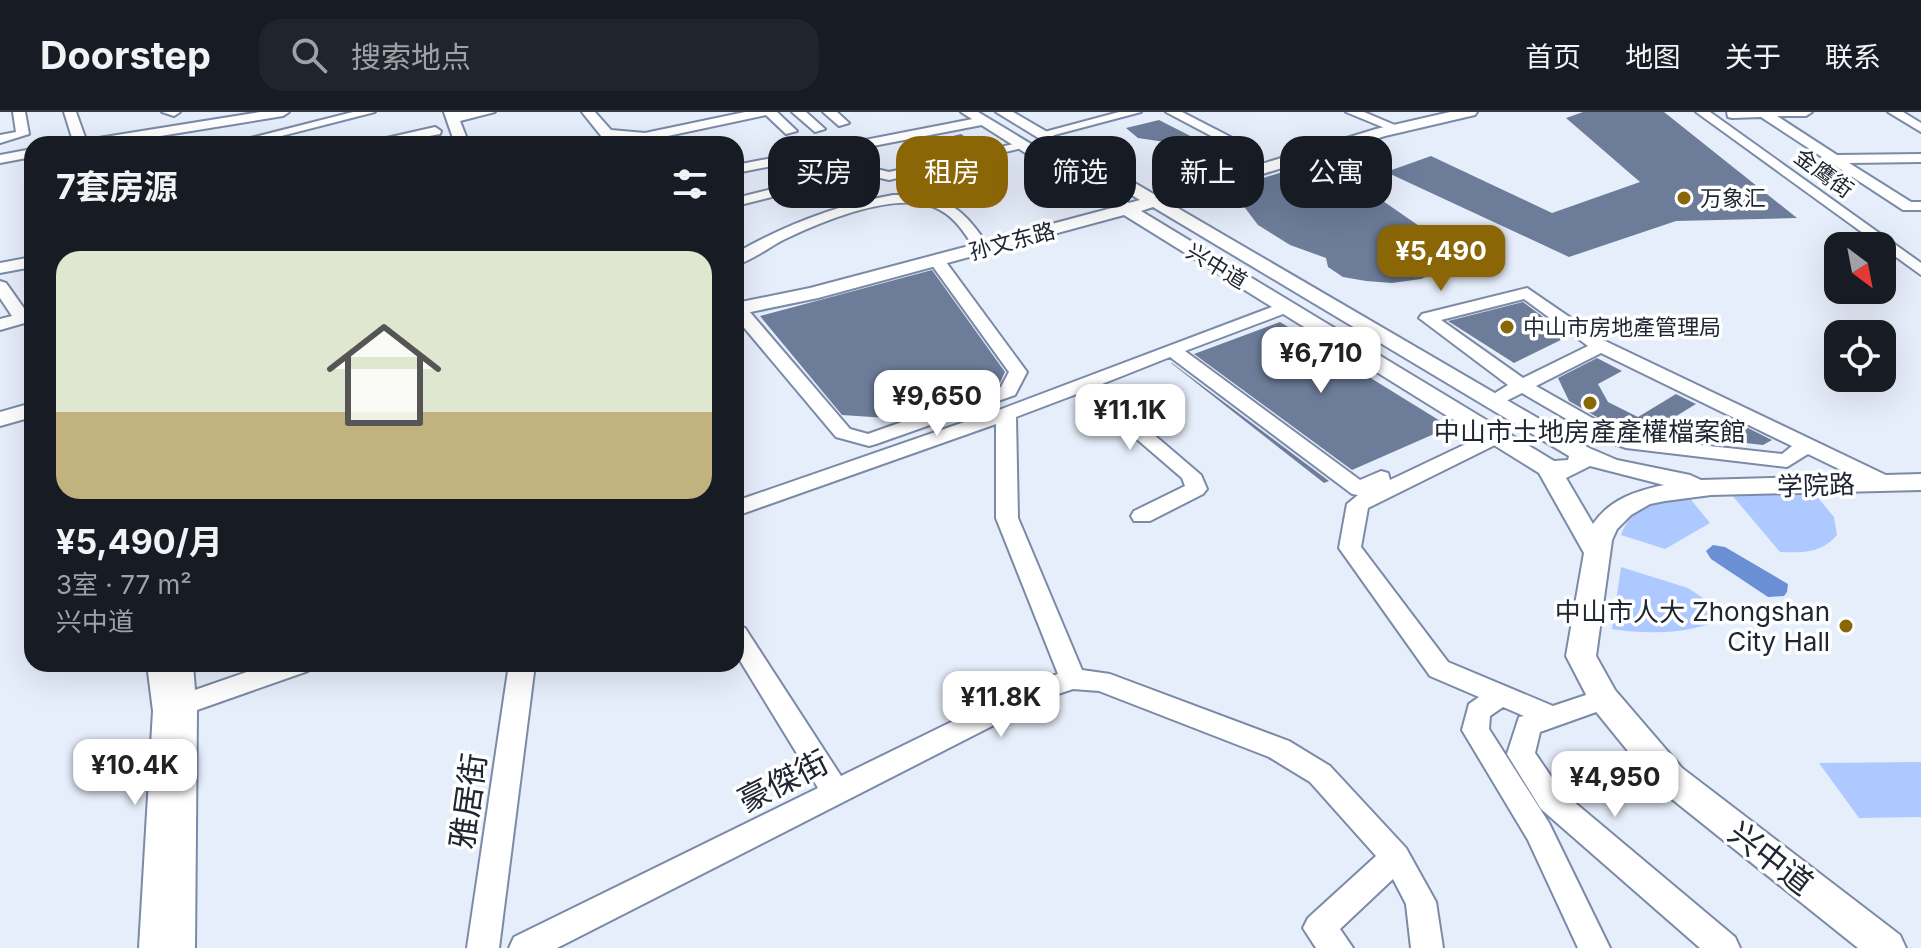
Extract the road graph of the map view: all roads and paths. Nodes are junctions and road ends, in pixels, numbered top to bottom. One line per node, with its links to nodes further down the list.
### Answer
1 (60, 112): 36 (street)
2 (70, 112): 37 (street)
3 (259, 112): 38 (street)
4 (277, 112): 39 (street); 41 (street)
5 (369, 112): 42 (street)
6 (489, 112): 26 (street)
7 (588, 112): 45 (street)
8 (763, 112): 46 (street)
9 (770, 112): 33 (street)
10 (798, 112): 31 (street)
11 (829, 112): 28 (street)
12 (968, 112): 27 (main road, 兴中道)
13 (1003, 112): 34 (main road, 兴中道)
14 (1135, 112): 34 (street)
15 (1172, 112): 47 (street)
16 (1352, 112): 29 (street)
17 (1451, 112): 29 (main road, 孙文东路)
18 (1470, 112): 29 (main road, 孙文东路)
19 (1690, 112): 71 (street, 金鹰街)
20 (1702, 112): 78 (street, 金鹰街)
21 (1806, 112): 22 (street)
22 (1763, 113): 24 (street); 54 (street)
23 (1899, 113): 30 (street)
24 (1732, 114)
25 (16, 115): 48 (street)
26 (451, 115): 44 (street)
27 (983, 121): 49 (street); 50 (main road, 兴中道)
28 (843, 123)
29 (1392, 127): 56 (main road, 孙文东路)
30 (1921, 128)
31 (819, 129)
32 (435, 131): 43 (street)
33 (791, 131)
34 (1043, 134): 62 (main road, 兴中道)
35 (215, 135): 40 (street)
36 (72, 136)
37 (74, 136)
38 (122, 136)
39 (126, 136)
40 (209, 136)
41 (282, 136)
42 (289, 136)
43 (409, 136)
44 (460, 136)
45 (618, 136)
46 (658, 136)
47 (1221, 136)
48 (0, 139)
49 (880, 141)
50 (1023, 146): 59 (street)
51 (24, 153): 52 (street)
52 (0, 157)
53 (1921, 158): 54 (street)
54 (1833, 159): 65 (street)
55 (768, 163): 57 (street)
56 (1264, 165)
57 (744, 167)
58 (880, 174): 59 (street)
59 (889, 176): 60 (street)
60 (896, 188)
61 (768, 194): 63 (street)
62 (1152, 197)
63 (744, 200)
64 (896, 201): 73 (street)
65 (1921, 206)
66 (946, 208): 72 (street)
67 (1117, 208): 72 (main road, 孙文东路)
68 (1118, 208): 74 (main road, 孙文东路)
69 (1123, 208): 83 (main road, 兴中道)
70 (1170, 208): 89 (main road, 兴中道)
71 (1856, 232)
72 (978, 243): 81 (main road, 孙文东路)
73 (744, 255)
74 (937, 261): 82 (main road, 孙文东路); 84 (street)
75 (1896, 261): 79 (street)
76 (24, 264): 77 (street)
77 (0, 268)
78 (1921, 270)
79 (1921, 280)
80 (0, 286): 85 (street)
81 (744, 304)
82 (744, 305)
83 (1285, 307): 87 (street); 95 (main road, 兴中道)
84 (744, 315)
85 (0, 325)
86 (1601, 346): 89 (street); 96 (street); 96 (street)
87 (1173, 351): 88 (street); 95 (street)
88 (1084, 384): 93 (street); 104 (street)
89 (1493, 400): 97 (main road, 兴中道)
90 (24, 405): 91 (main road)
91 (0, 411)
92 (24, 412): 94 (main road)
93 (1006, 414): 103 (street); 111 (street)
94 (0, 419)
95 (1490, 434): 98 (main road, 兴中道); 112 (street)
96 (1807, 444): 100 (street)
97 (1581, 453): 98 (main road); 101 (main road, 兴中道)
98 (1548, 468): 105 (main road)
99 (1921, 482): 100 (main road, 学院路)
100 (1885, 483): 101 (main road, 学院路); 102 (main road)
101 (1711, 487): 105 (main road)
102 (1921, 492)
103 (744, 506)
104 (1142, 516)
105 (1596, 551): 113 (main road, 兴中道)
106 (744, 647): 116 (street)
107 (161, 672): 118 (street)
108 (181, 672): 114 (street)
109 (268, 672): 114 (street)
110 (521, 672): 120 (street, 雅居街)
111 (1073, 679): 116 (street, 豪傑街); 117 (street, 豪傑街)
112 (1500, 696): 115 (street); 124 (street)
113 (1604, 699): 115 (street); 126 (main road, 兴中道)
114 (184, 704): 119 (street)
115 (1551, 716): 125 (street)
116 (836, 792): 121 (street, 豪傑街)
117 (1396, 857): 122 (street); 123 (street, 豪傑街)
118 (155, 948)
119 (179, 948)
120 (483, 948)
121 (525, 948)
122 (1337, 948)
123 (1427, 948)
124 (1594, 948)
125 (1724, 948)
126 (1887, 948)

